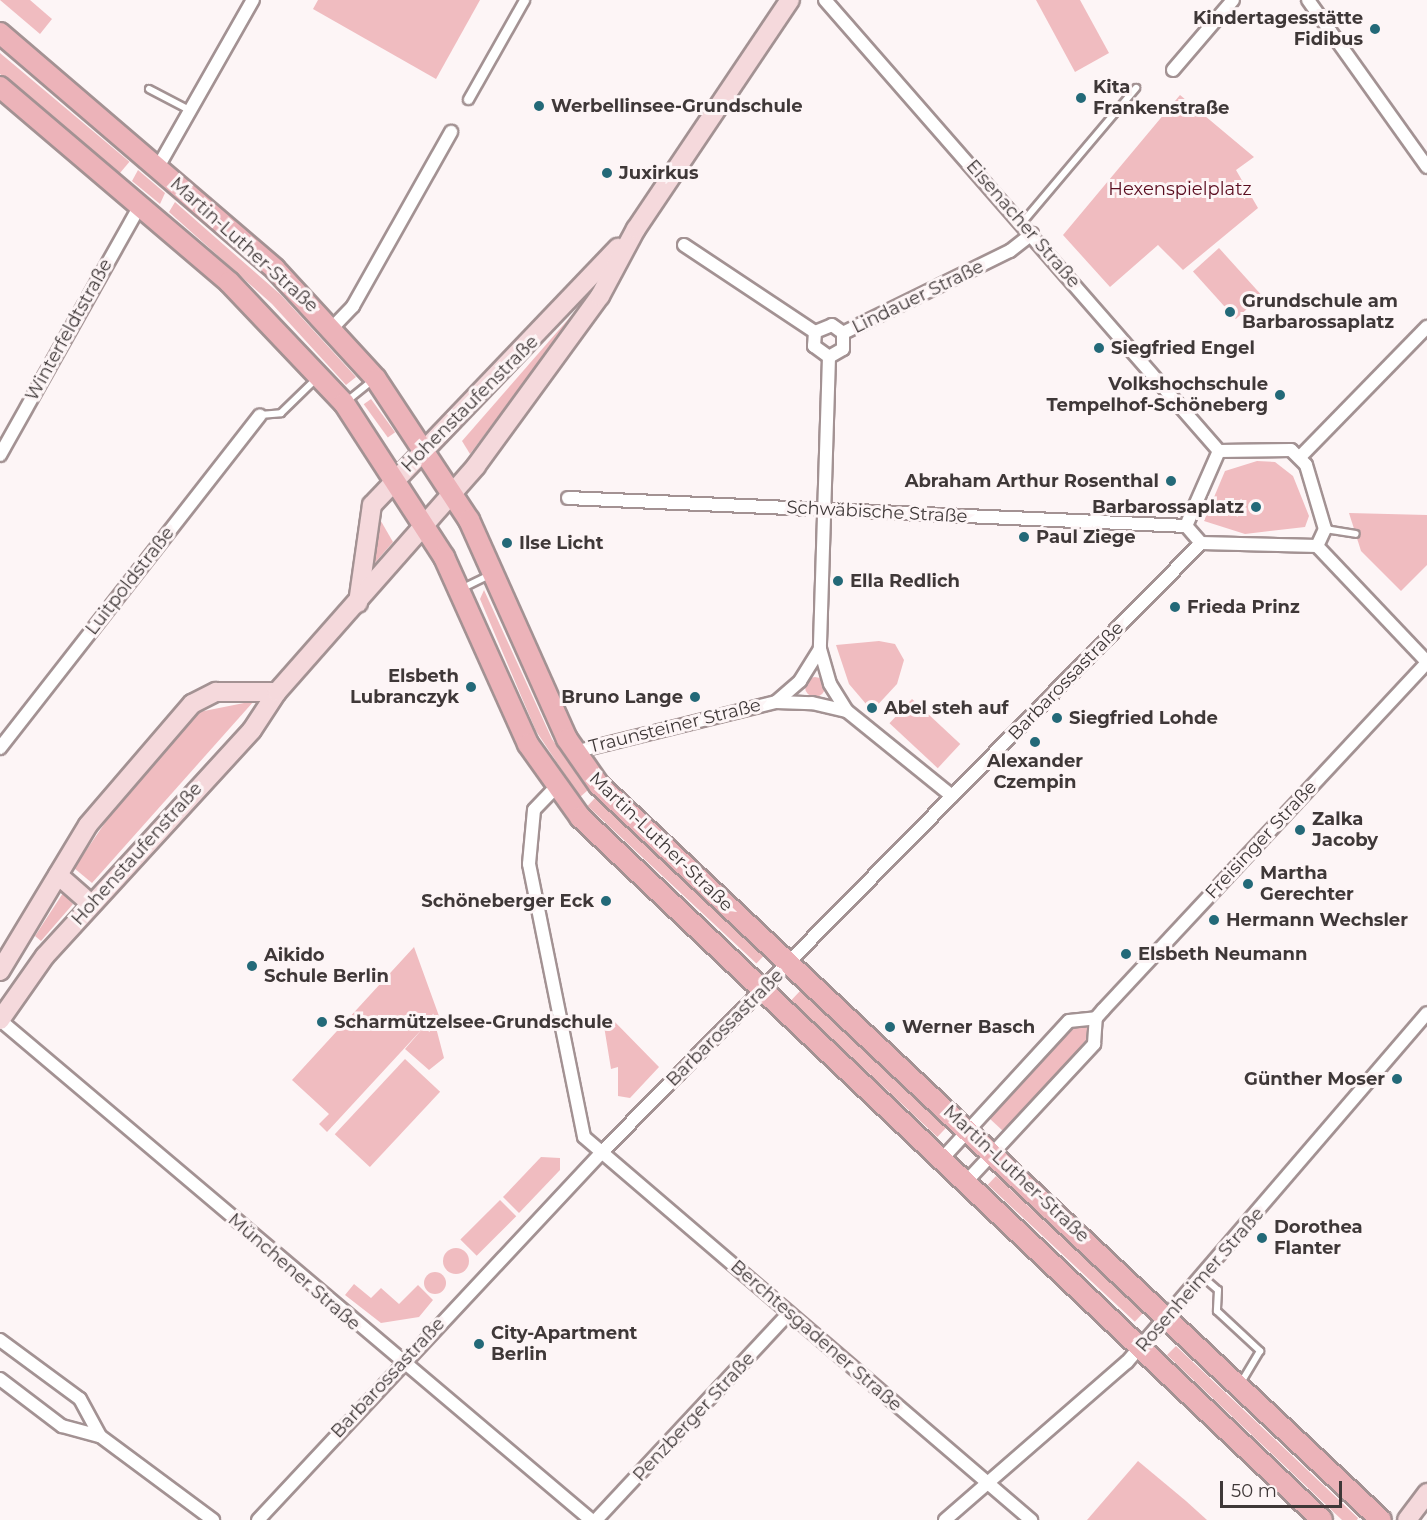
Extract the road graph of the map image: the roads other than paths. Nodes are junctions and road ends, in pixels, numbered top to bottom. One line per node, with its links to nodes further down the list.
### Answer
1 (253, 0): 13 (street)
2 (524, 0): 12 (street)
3 (790, 0): 19 (main road, Hohenstaufenstraße)
4 (825, 0): 18 (street, Eisenacher Straße)
5 (1233, 0): 8 (street)
6 (1308, 0): 16 (street)
7 (0, 33): 15 (main road, Martin-Luther-Straße)
8 (1173, 70)
9 (0, 87): 17 (main road, Martin-Luther-Straße)
10 (1136, 88): 18 (lane)
11 (149, 89): 13 (lane)
12 (468, 99)
13 (192, 111): 15 (street)
14 (451, 132): 22 (street)
15 (158, 167): 22 (main road, Martin-Luther-Straße)
16 (1427, 167)
17 (140, 206): 27 (main road, Martin-Luther-Straße); 33 (street, Winterfeldtstraße)
18 (1022, 223): 20 (street, Eisenacher Straße)
19 (636, 229): 31 (main road, Hohenstaufenstraße); 36 (main road, Hohenstaufenstraße)
20 (1032, 234): 25 (street, Lindauer Straße); 32 (street, Eisenacher Straße)
21 (684, 245): 24 (street)
22 (333, 327): 28 (main road, Martin-Luther-Straße)
23 (1427, 327): 34 (street)
24 (815, 332): 25 (street, Lindauer Straße); 26 (street)
25 (843, 333): 26 (street)
26 (829, 357): 38 (street)
27 (320, 374): 29 (main road, Martin-Luther-Straße); 30 (lane)
28 (375, 379): 29 (lane); 31 (main road, Martin-Luther-Straße)
29 (344, 404): 35 (main road, Martin-Luther-Straße)
30 (260, 415): 53 (street, Luitpoldstraße)
31 (426, 450): 35 (main road, Hohenstaufenstraße); 36 (main road, Martin-Luther-Straße)
32 (1219, 451): 34 (street); 40 (street)
33 (0, 455)
34 (1300, 457): 41 (street)
35 (397, 478): 39 (main road, Martin-Luther-Straße); 47 (main road, Hohenstaufenstraße)
36 (453, 493): 39 (main road, Hohenstaufenstraße); 45 (main road, Martin-Luther-Straße)
37 (568, 498): 38 (street, Schwäbische Straße)
38 (824, 509): 40 (street, Schwäbische Straße); 48 (street)
39 (426, 525): 46 (main road, Martin-Luther-Straße); 47 (main road, Hohenstaufenstraße)
40 (1186, 526): 43 (street)
41 (1325, 529): 42 (lane); 44 (street)
42 (1356, 534)
43 (1201, 543): 44 (street); 56 (street, Barbarossastraße)
44 (1317, 546): 49 (street)
45 (496, 572): 46 (lane); 54 (main road, Martin-Luther-Straße)
46 (460, 589): 55 (main road, Martin-Luther-Straße)
47 (358, 603): 50 (main road, Hohenstaufenstraße)
48 (820, 649): 51 (street, Traunsteiner Straße); 52 (street)
49 (1427, 662): 63 (street, Freisinger Straße)
50 (277, 692): 57 (main road); 58 (main road, Hohenstaufenstraße)
51 (776, 702): 52 (street, Traunsteiner Straße); 54 (street, Traunsteiner Straße)
52 (847, 711): 56 (street)
53 (0, 748)
54 (574, 752): 59 (main road, Martin-Luther-Straße)
55 (555, 788): 61 (main road, Martin-Luther-Straße); 66 (street, Berchtesgadener Straße)
56 (952, 796): 59 (street, Barbarossastraße)
57 (58, 875): 58 (main road); 60 (main road)
58 (90, 904): 64 (main road, Hohenstaufenstraße)
59 (789, 963): 61 (street, Barbarossastraße); 65 (main road, Martin-Luther-Straße)
60 (0, 971)
61 (762, 991): 66 (street, Barbarossastraße); 68 (main road, Martin-Luther-Straße)
62 (1427, 1012): 70 (street, Rosenheimer Straße)
63 (1096, 1018): 65 (street); 67 (street)
64 (0, 1020): 75 (street, Münchener Straße)
65 (968, 1130): 67 (main road, Martin-Luther-Straße); 68 (street)
66 (602, 1152): 71 (street, Berchtesgadener Straße); 75 (street, Barbarossastraße)
67 (993, 1153): 69 (street); 72 (main road, Martin-Luther-Straße)
68 (941, 1160): 69 (main road, Martin-Luther-Straße)
69 (965, 1183): 74 (main road, Martin-Luther-Straße)
70 (1204, 1278): 72 (street, Rosenheimer Straße); 77 (lane)
71 (789, 1313): 79 (street, Berchtesgadener Straße); 84 (street, Penzberger Straße)
72 (1168, 1318): 74 (street, Rosenheimer Straße); 77 (main road, Martin-Luther-Straße)
73 (0, 1340): 78 (street)
74 (1140, 1348): 79 (street, Rosenheimer Straße); 87 (main road, Martin-Luther-Straße)
75 (400, 1363): 82 (street, Barbarossastraße); 83 (street, Münchener Straße)
76 (0, 1379): 78 (street)
77 (1239, 1386): 88 (main road, Martin-Luther-Straße)
78 (100, 1436): 81 (street)
79 (988, 1483): 85 (street, Rosenheimer Straße); 86 (street, Berchtesgadener Straße)
80 (1427, 1493): 89 (main road)
81 (213, 1520)
82 (258, 1520)
83 (591, 1520)
84 (596, 1520)
85 (945, 1520)
86 (1031, 1520)
87 (1322, 1520)
88 (1381, 1520)
89 (1407, 1520)

